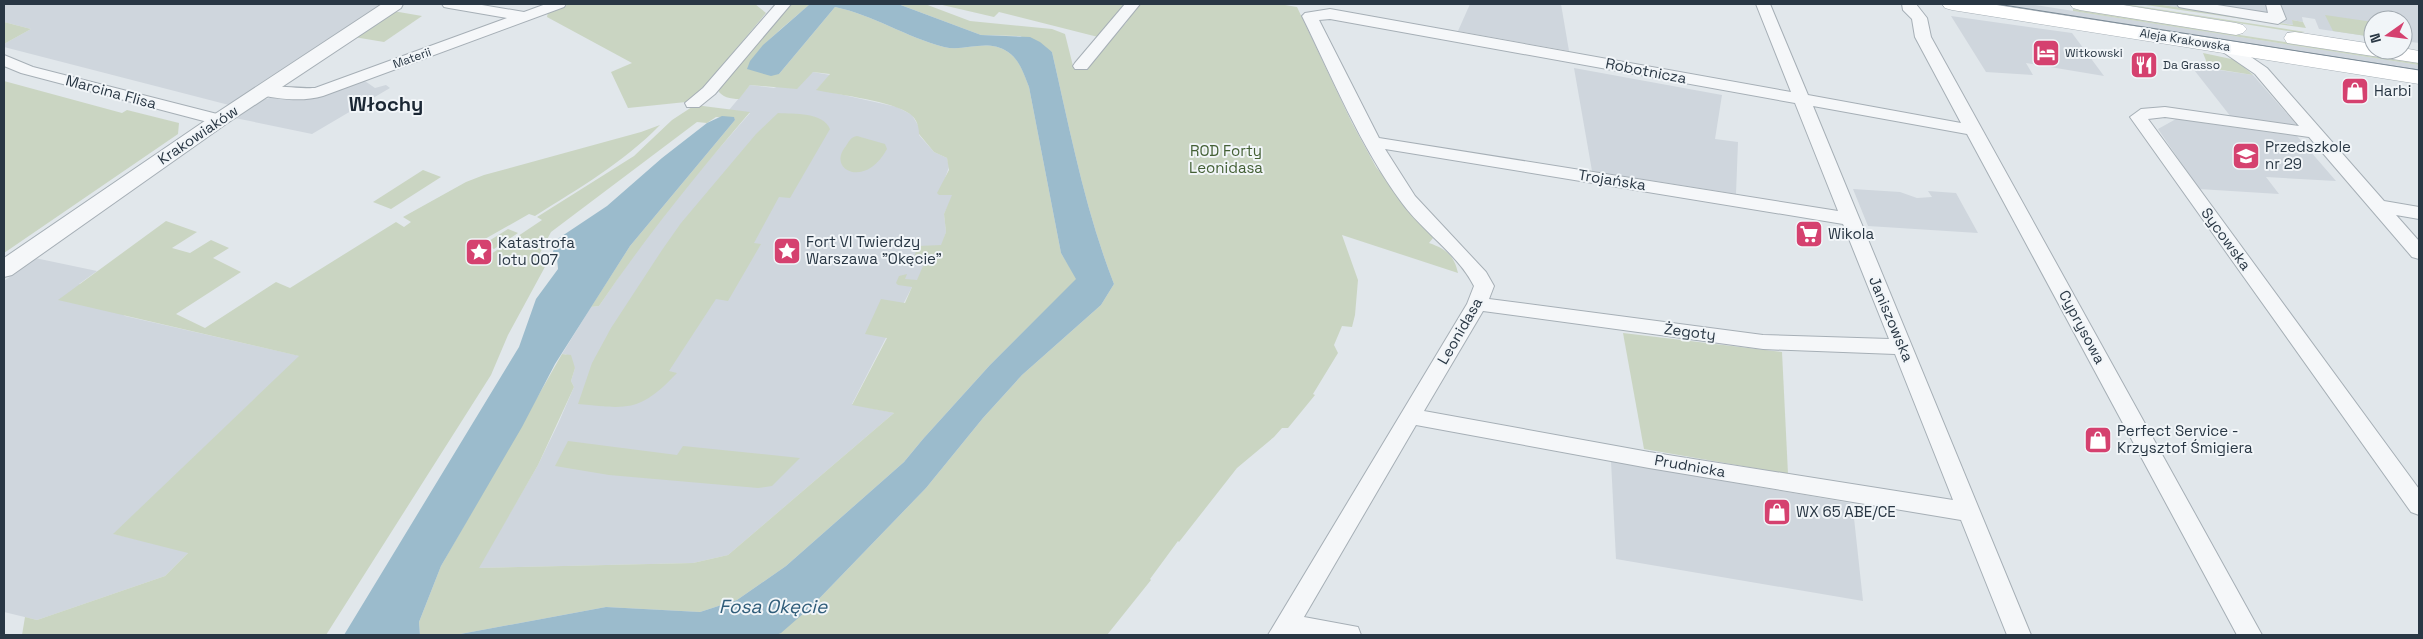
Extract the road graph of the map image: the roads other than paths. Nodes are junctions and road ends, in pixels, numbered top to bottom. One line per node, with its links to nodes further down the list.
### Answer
1 (394, 4): 21 (street, Krakowiaków)
2 (449, 4): 13 (street)
3 (559, 4): 13 (street, Materii)
4 (784, 4): 23 (street)
5 (1133, 4): 18 (street)
6 (1763, 4): 22 (street, Janiszowska)
7 (1952, 4): 14 (main road, Aleja Krakowska)
8 (2080, 4): 15 (main road, Aleja Krakowska)
9 (2184, 4): 10 (street)
10 (2273, 4)
11 (1916, 8): 25 (street, Cyprysowa)
12 (1318, 14): 22 (street, Robotnicza); 27 (street, Leonidasa)
13 (526, 16): 21 (street, Materii)
14 (2226, 47): 16 (main road, Aleja Krakowska); 19 (street)
15 (2363, 48)
16 (2274, 54): 19 (street); 20 (main road, Aleja Krakowska)
17 (4, 60): 24 (street, Marcina Flisa)
18 (1081, 66)
19 (2261, 71): 26 (street)
20 (2419, 77)
21 (262, 91): 24 (street, Krakowiaków)
22 (1801, 100): 25 (street, Robotnicza); 30 (street, Janiszowska)
23 (693, 104)
24 (219, 120): 32 (street, Krakowiaków)
25 (1974, 130): 41 (street, Cyprysowa)
26 (2315, 133): 28 (street); 36 (street, Sycowska)
27 (1375, 143): 30 (street, Trojańska); 33 (street, Leonidasa)
28 (2378, 206): 29 (street); 31 (street)
29 (2419, 213)
30 (1850, 219): 34 (street, Janiszowska)
31 (2419, 253)
32 (4, 269)
33 (1477, 304): 34 (street, Żegoty); 35 (street, Leonidasa)
34 (1903, 347): 37 (street, Janiszowska)
35 (1410, 416): 37 (street, Prudnicka); 38 (street, Leonidasa)
36 (2419, 506)
37 (1970, 512): 40 (street, Janiszowska)
38 (1283, 630): 39 (street)
39 (1349, 635)
40 (2019, 635)
41 (2250, 635)

